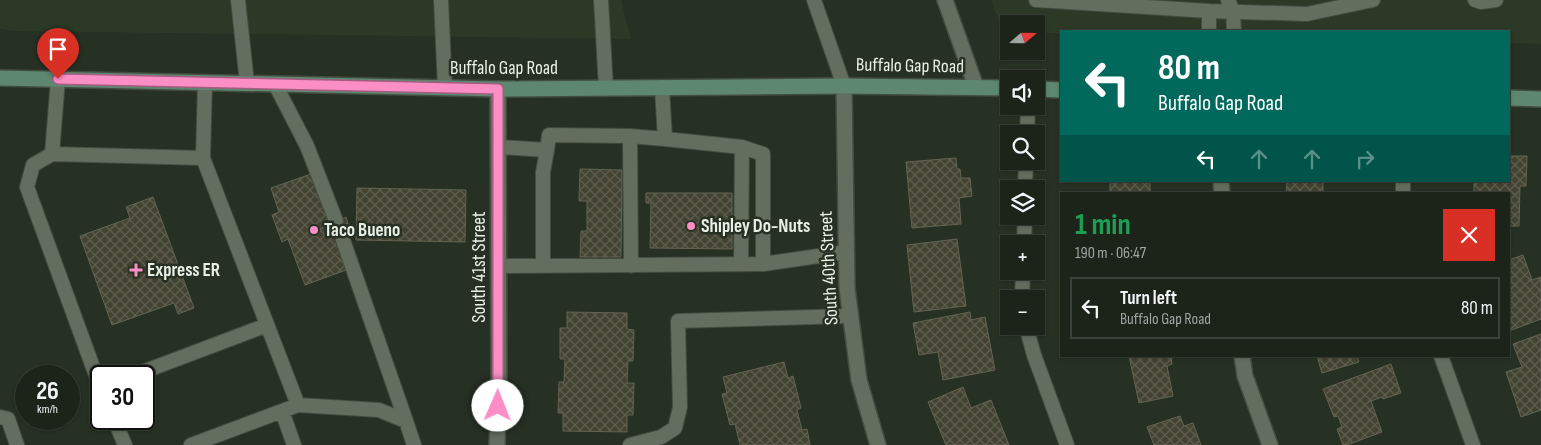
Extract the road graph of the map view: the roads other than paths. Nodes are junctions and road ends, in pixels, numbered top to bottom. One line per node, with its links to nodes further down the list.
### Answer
1 (238, 0): 20 (lane)
2 (441, 0): 25 (lane)
3 (601, 0): 26 (lane)
4 (814, 0): 22 (lane)
5 (945, 0): 24 (street)
6 (1036, 0): 11 (lane)
7 (1301, 0): 14 (lane)
8 (1373, 0): 14 (lane)
9 (1475, 0): 10 (lane)
10 (1496, 0)
11 (1143, 4): 13 (lane)
12 (1230, 6): 13 (lane); 14 (lane); 16 (lane)
13 (1208, 11): 15 (lane)
14 (1307, 14)
15 (1209, 30)
16 (1234, 30)
17 (9, 76): 18 (main road, Buffalo Gap Road); 30 (main road)
18 (58, 79): 19 (main road, Buffalo Gap Road); 39 (lane)
19 (205, 82): 20 (main road, Buffalo Gap Road); 40 (lane)
20 (247, 83): 21 (main road, Buffalo Gap Road)
21 (275, 84): 25 (main road, Buffalo Gap Road); 41 (lane)
22 (844, 86): 23 (main road, Buffalo Gap Road); 24 (main road, Buffalo Gap Road); 43 (street, South 40th Street)
23 (662, 87): 26 (main road, Buffalo Gap Road); 35 (lane)
24 (976, 87): 27 (main road, Buffalo Gap Road)
25 (445, 88): 28 (main road, Buffalo Gap Road)
26 (606, 88): 28 (main road, Buffalo Gap Road)
27 (1000, 88)
28 (498, 89): 36 (street, South 41st Street)
29 (1045, 89): 31 (main road)
30 (0, 90)
31 (1060, 90)
32 (1510, 98): 33 (main road)
33 (1541, 99)
34 (630, 136): 35 (lane); 38 (lane); 48 (lane)
35 (666, 139): 37 (lane)
36 (499, 146): 38 (lane); 46 (street, South 41st Street)
37 (742, 147): 44 (lane); 45 (lane)
38 (547, 150): 47 (lane)
39 (52, 154): 40 (lane); 54 (lane)
40 (203, 158): 50 (lane)
41 (336, 221)
42 (344, 240): 59 (lane)
43 (846, 252): 45 (lane); 49 (street, South 40th Street)
44 (741, 264): 45 (lane); 48 (lane)
45 (763, 264)
46 (499, 266): 47 (lane); 66 (street, South 41st Street)
47 (543, 266): 48 (lane)
48 (631, 266)
49 (850, 316): 67 (lane); 68 (street, South 40th Street)
50 (267, 325): 55 (lane); 56 (lane)
51 (1028, 335): 69 (lane)
52 (1242, 357): 70 (street)
53 (1441, 357): 71 (lane)
54 (92, 365)
55 (155, 367)
56 (298, 406): 57 (lane); 59 (lane)
57 (282, 411): 61 (lane); 64 (lane)
58 (0, 417): 62 (lane)
59 (406, 421): 65 (lane)
60 (118, 430): 63 (lane)
61 (198, 444)
62 (17, 445)
63 (124, 445)
64 (294, 445)
65 (414, 445)
66 (498, 445)
67 (630, 445)
68 (878, 445)
69 (1067, 445)
70 (1270, 445)
71 (1473, 445)

